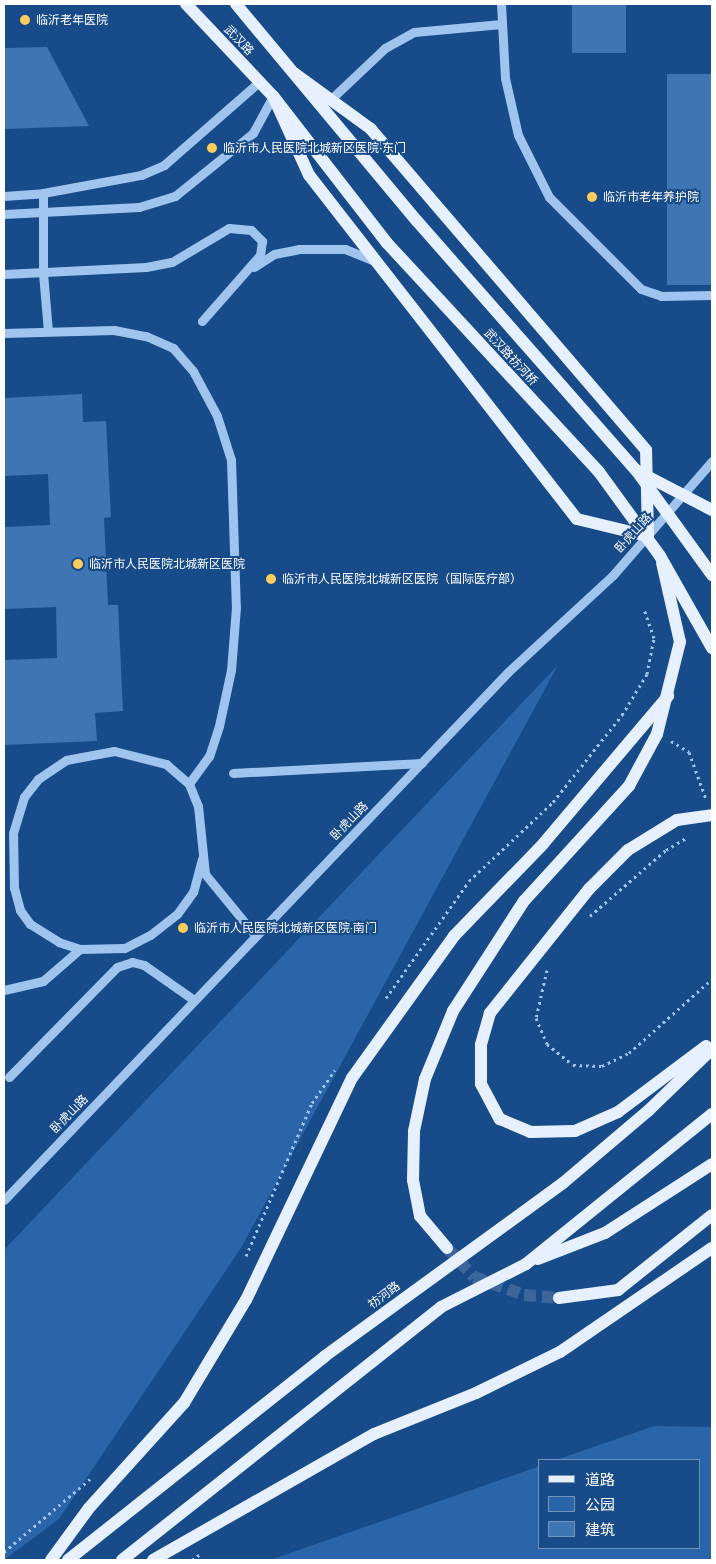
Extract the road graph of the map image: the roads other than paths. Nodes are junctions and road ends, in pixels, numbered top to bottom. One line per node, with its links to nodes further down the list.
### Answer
1 (186, 4): 6 (main road, 武汉路)
2 (236, 4): 5 (main road, 武汉路)
3 (501, 4): 4 (street)
4 (502, 24): 8 (street); 17 (street)
5 (294, 73): 8 (main road); 22 (main road, 武汉路祊河桥, bridge)
6 (260, 82): 7 (main road, 武汉路); 9 (street)
7 (273, 96): 11 (street); 13 (main road); 25 (main road, 武汉路祊河桥, bridge)
8 (330, 100): 24 (main road)
9 (43, 194): 10 (street); 11 (street)
10 (4, 196)
11 (44, 211): 12 (street); 15 (street)
12 (4, 214)
13 (376, 261): 14 (street); 24 (main road)
14 (250, 269): 15 (street); 18 (street)
15 (43, 273): 16 (street); 19 (street)
16 (4, 274)
17 (712, 295)
18 (202, 320)
19 (48, 332): 20 (street); 31 (street)
20 (4, 333)
21 (712, 461): 24 (street, 卧虎山路)
22 (636, 470): 23 (main road, bridge); 26 (main road, 武汉路祊河桥, bridge)
23 (712, 510)
24 (648, 536): 29 (street, 卧虎山路)
25 (660, 556): 27 (main road, 武汉路祊河桥, bridge); 28 (main road, bridge)
26 (712, 575)
27 (712, 648)
28 (668, 696): 45 (main road); 49 (main road)
29 (422, 763): 30 (street); 34 (street, 卧虎山路)
30 (233, 774)
31 (189, 784): 33 (street); 35 (street)
32 (709, 810): 38 (main road, bridge)
33 (202, 859): 34 (street); 35 (street)
34 (256, 936): 37 (street, 卧虎山路)
35 (80, 949): 36 (street)
36 (4, 990)
37 (194, 1000): 40 (street); 43 (street, 卧虎山路)
38 (712, 1041)
39 (712, 1049): 50 (main road, 祊河路)
40 (10, 1077)
41 (712, 1114): 47 (main road)
42 (712, 1164): 47 (main road)
43 (4, 1200)
44 (712, 1215): 48 (main road)
45 (447, 1248)
46 (712, 1248): 52 (main road)
47 (526, 1264): 51 (main road)
48 (559, 1298)
49 (51, 1560)
50 (68, 1560)
51 (122, 1560)
52 (153, 1560)

